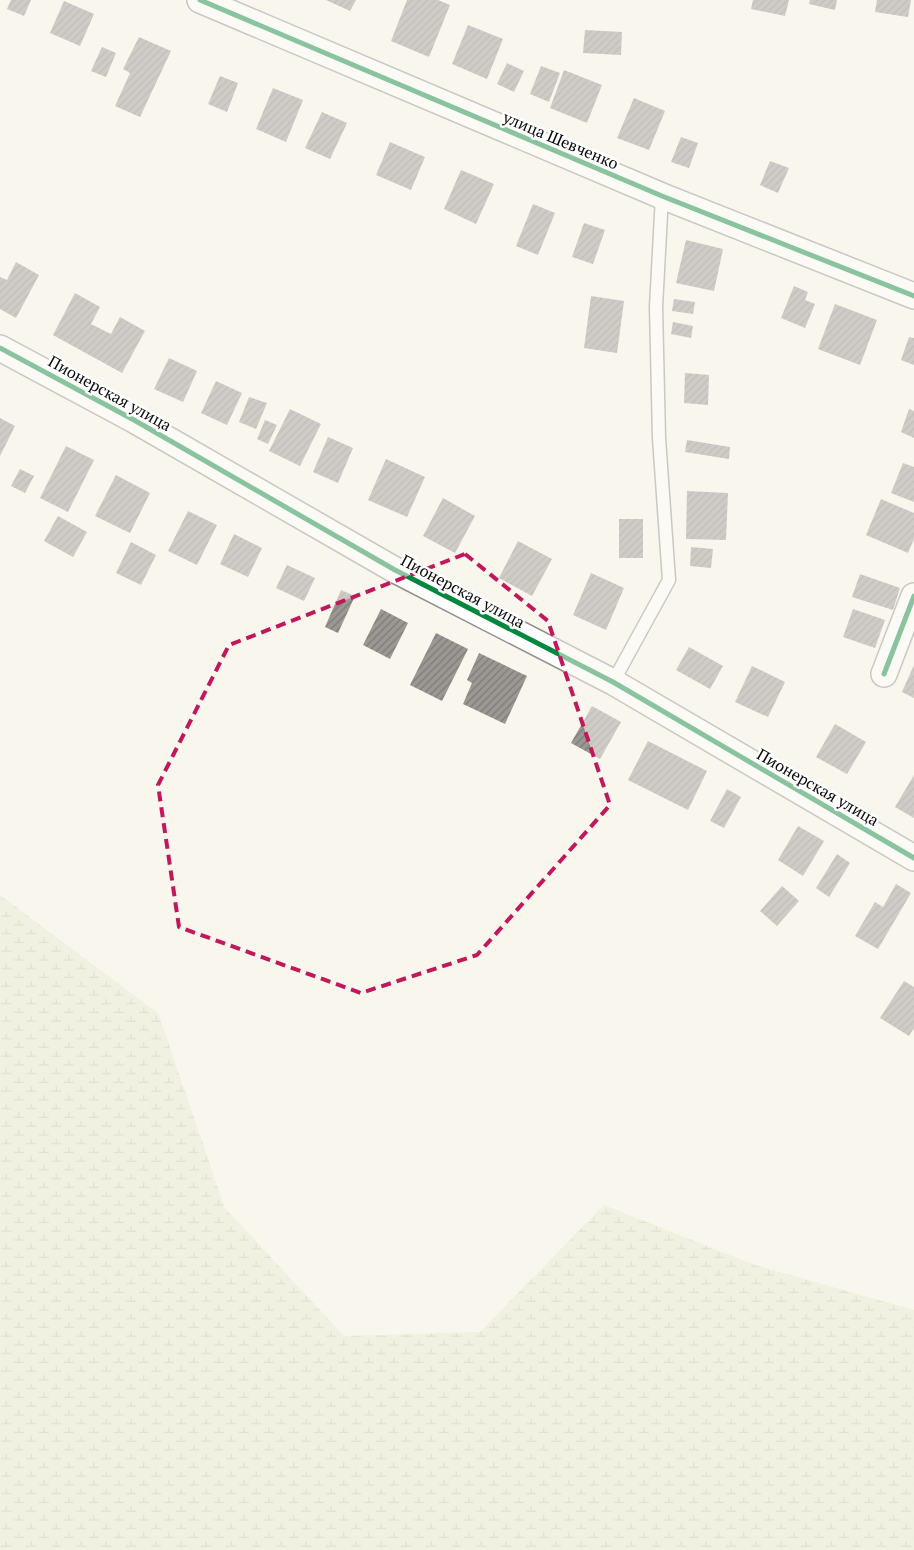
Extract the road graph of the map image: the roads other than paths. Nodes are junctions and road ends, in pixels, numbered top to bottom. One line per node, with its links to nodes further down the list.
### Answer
1 (200, 0): 2 (street, улица Шевченко)
2 (662, 196): 3 (street, улица Шевченко); 7 (lane)
3 (914, 296)
4 (0, 348): 7 (street, Пионерская улица)
5 (914, 596): 6 (street)
6 (884, 674)
7 (614, 682): 8 (street, Пионерская улица)
8 (914, 858)

